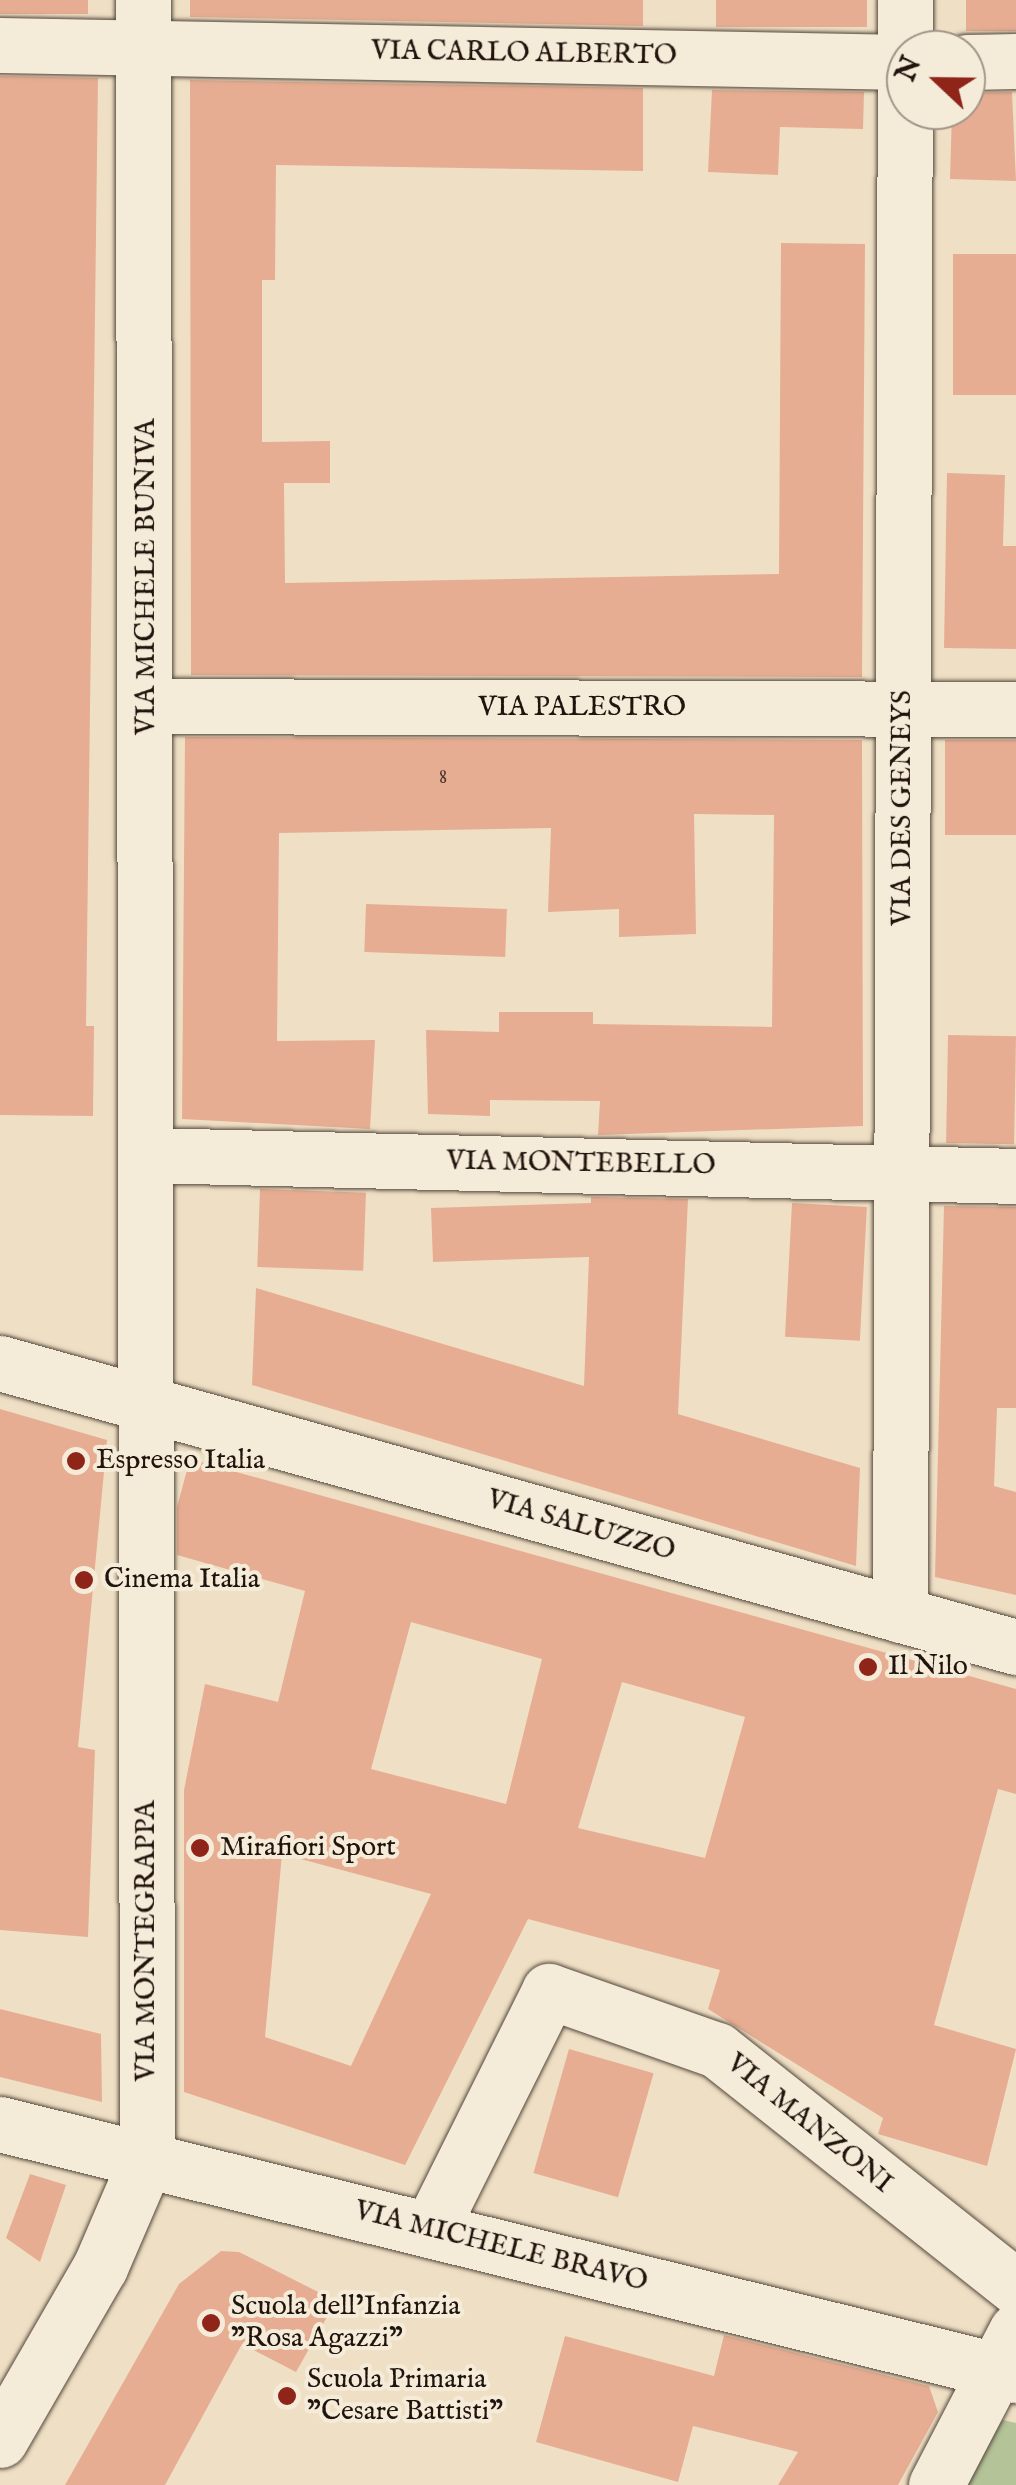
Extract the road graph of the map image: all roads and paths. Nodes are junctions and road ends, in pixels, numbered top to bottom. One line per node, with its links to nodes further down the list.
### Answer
1 (905, 0): 3 (street, VIA DES GENEYS)
2 (143, 23): 4 (street, VIA CARLO ALBERTO); 5 (street, VIA CARLO ALBERTO); 9 (street, VIA MICHELE BUNIVA)
3 (905, 30)
4 (0, 45)
5 (886, 61)
6 (1016, 61): 7 (street)
7 (986, 62)
8 (905, 130): 11 (street, VIA DES GENEYS)
9 (148, 706): 11 (street, VIA PALESTRO); 12 (street, VIA MICHELE BUNIVA)
10 (1016, 709): 11 (street, VIA PALESTRO)
11 (902, 710): 13 (street, VIA DES GENEYS)
12 (147, 1155): 13 (street, VIA MONTEBELLO); 16 (street, VIA MICHELE BUNIVA)
13 (904, 1172): 14 (street, VIA MONTEBELLO); 17 (street, VIA DES GENEYS)
14 (1016, 1176)
15 (0, 1363): 16 (street, VIA SALUZZO)
16 (147, 1405): 17 (street, VIA SALUZZO); 20 (street, VIA MONTEGRAPPA)
17 (900, 1615): 18 (street, VIA SALUZZO)
18 (1016, 1647)
19 (0, 2124): 20 (street, VIA MICHELE BRAVO)
20 (146, 2158): 21 (street, VIA MICHELE BRAVO); 24 (street, VIA MONTEGRAPPA)
21 (430, 2230): 22 (street, VIA MANZONI); 23 (street, VIA MICHELE BRAVO)
22 (1016, 2286)
23 (1011, 2359): 25 (street)
24 (0, 2440)
25 (936, 2485)

